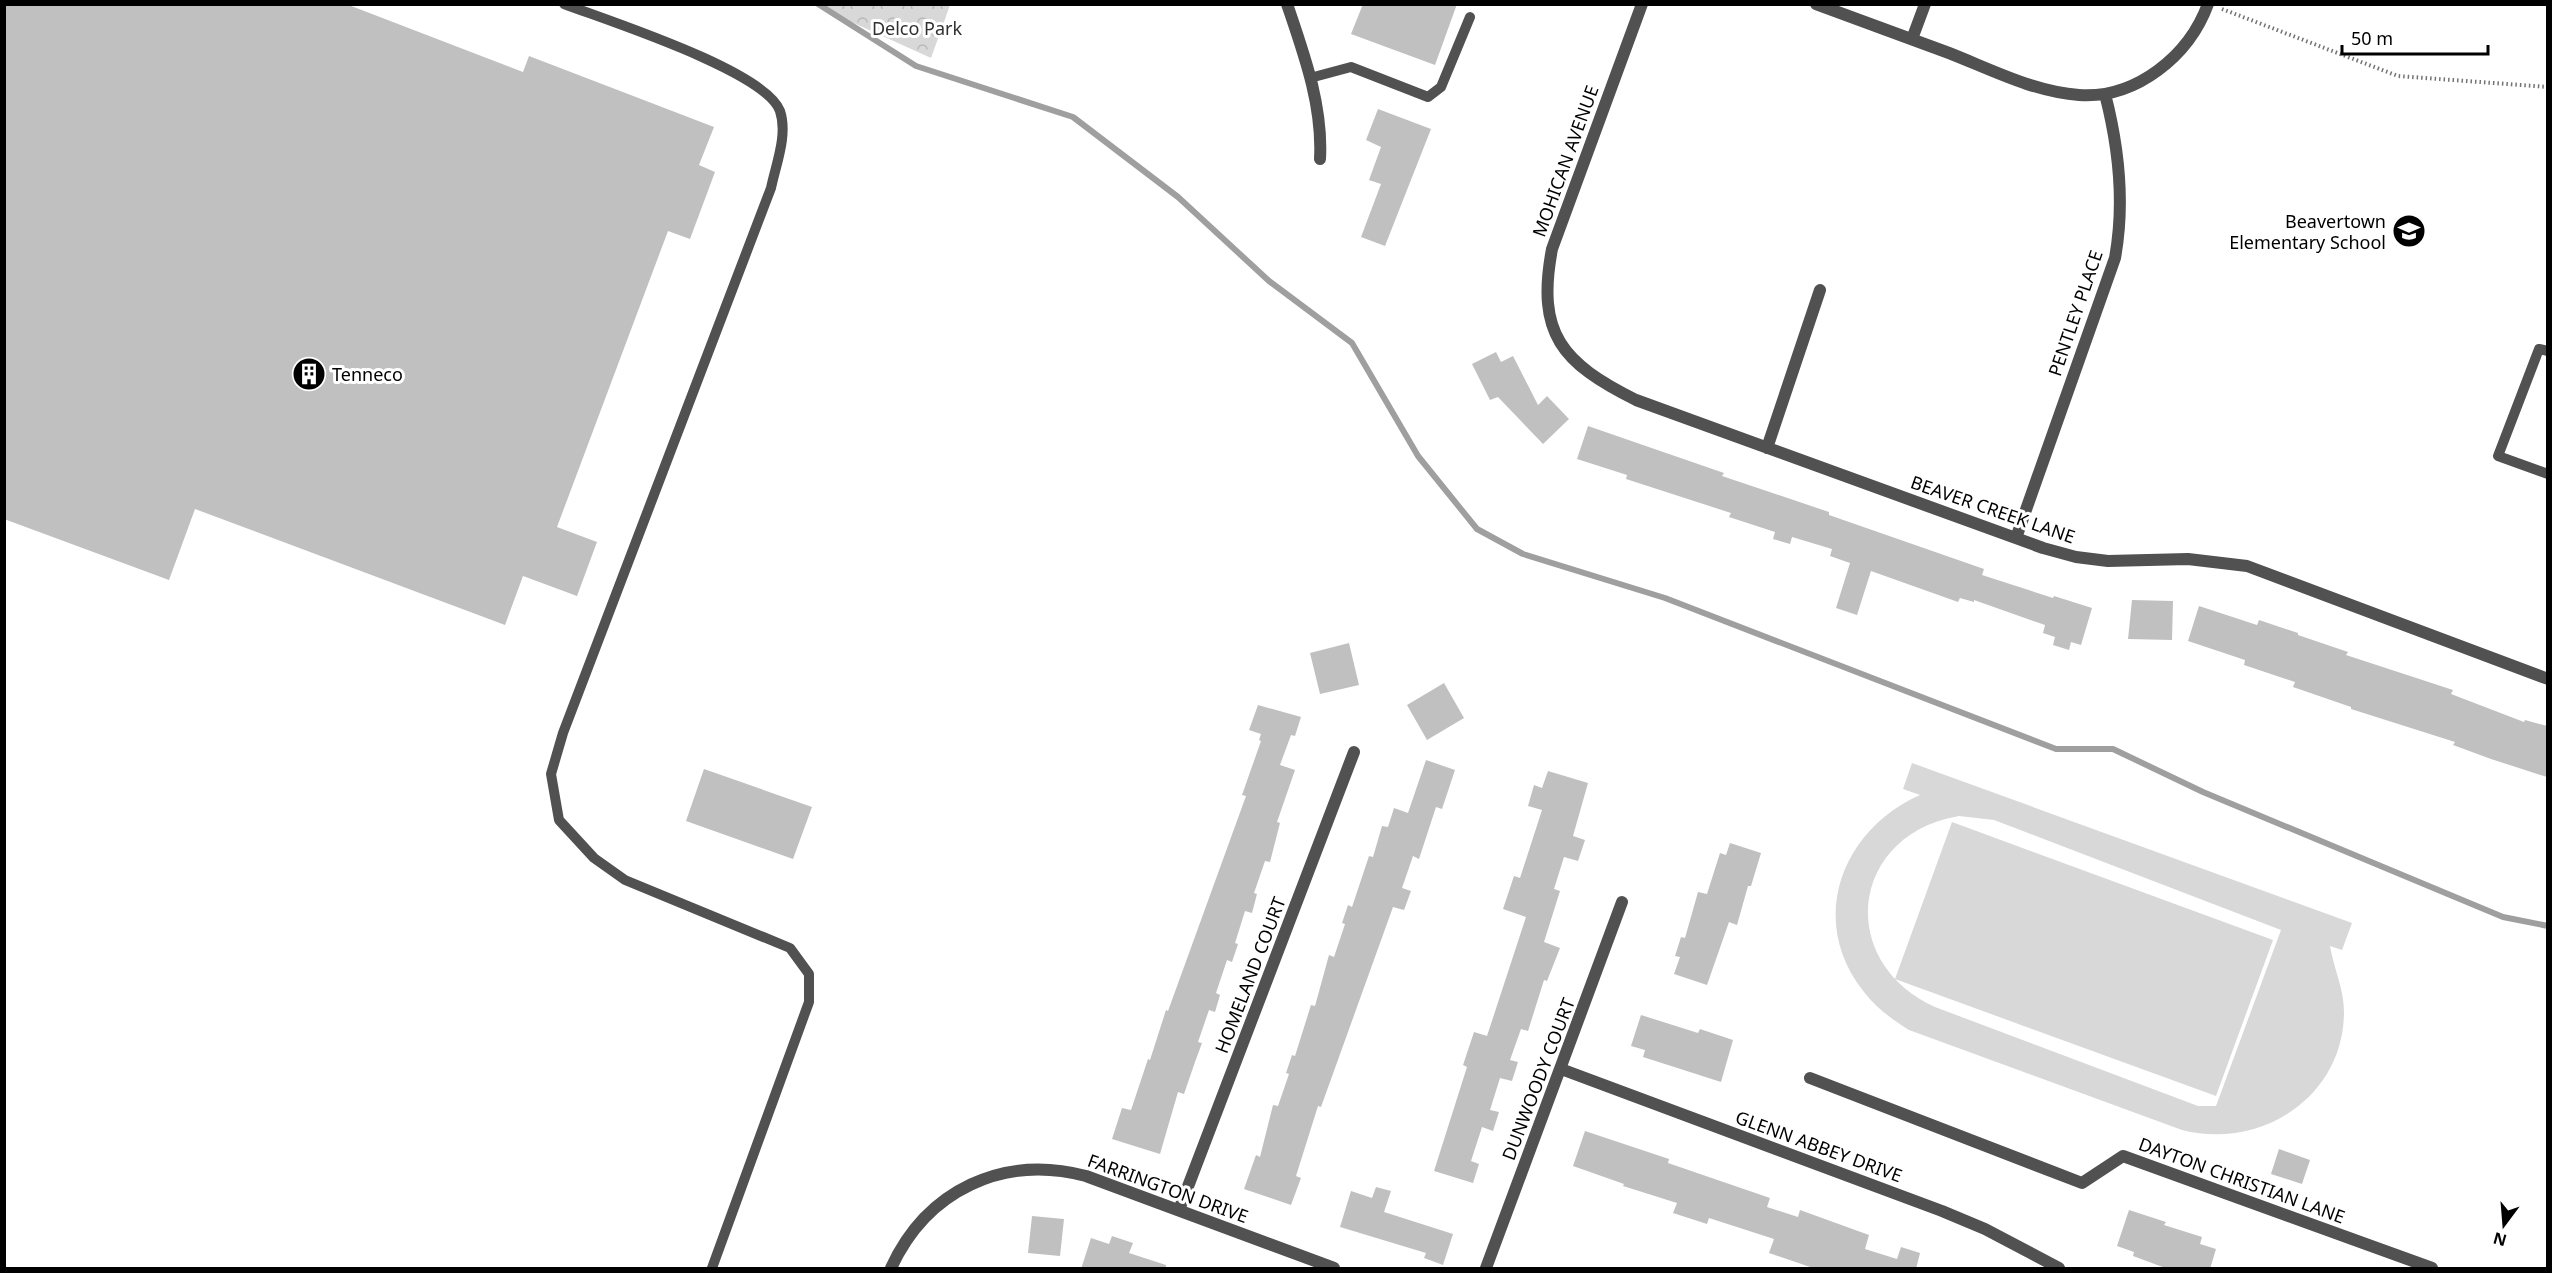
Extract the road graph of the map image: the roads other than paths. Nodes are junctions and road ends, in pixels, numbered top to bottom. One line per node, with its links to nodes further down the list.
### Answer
1 (564, 4): 24 (lane)
2 (1287, 4): 9 (street)
3 (1642, 4): 13 (street, MOHICAN AVENUE)
4 (1816, 4): 8 (street)
5 (1925, 4): 8 (street)
6 (2214, 7): 10 (street)
7 (1470, 17): 9 (lane)
8 (1912, 39): 10 (street)
9 (1310, 78): 11 (street)
10 (2105, 94): 17 (street, PENTLEY PLACE)
11 (1320, 159)
12 (1820, 290): 15 (street)
13 (1556, 334): 15 (street, BEAVER CREEK LANE)
14 (2547, 351): 16 (lane)
15 (1767, 448): 17 (street, BEAVER CREEK LANE)
16 (2547, 474)
17 (2016, 538): 18 (street, BEAVER CREEK LANE)
18 (2547, 678)
19 (1354, 752): 23 (street, HOMELAND COURT)
20 (1622, 902): 21 (street, DUNWOODY COURT)
21 (1561, 1069): 27 (street, DUNWOODY COURT); 28 (street, GLENN ABBEY DRIVE)
22 (1810, 1078): 29 (street, DAYTON CHRISTIAN LANE)
23 (1179, 1210): 25 (street, FARRINGTON DRIVE); 26 (street, FARRINGTON DRIVE)
24 (712, 1269)
25 (891, 1269)
26 (1334, 1269)
27 (1486, 1269)
28 (2059, 1269)
29 (2432, 1269)

